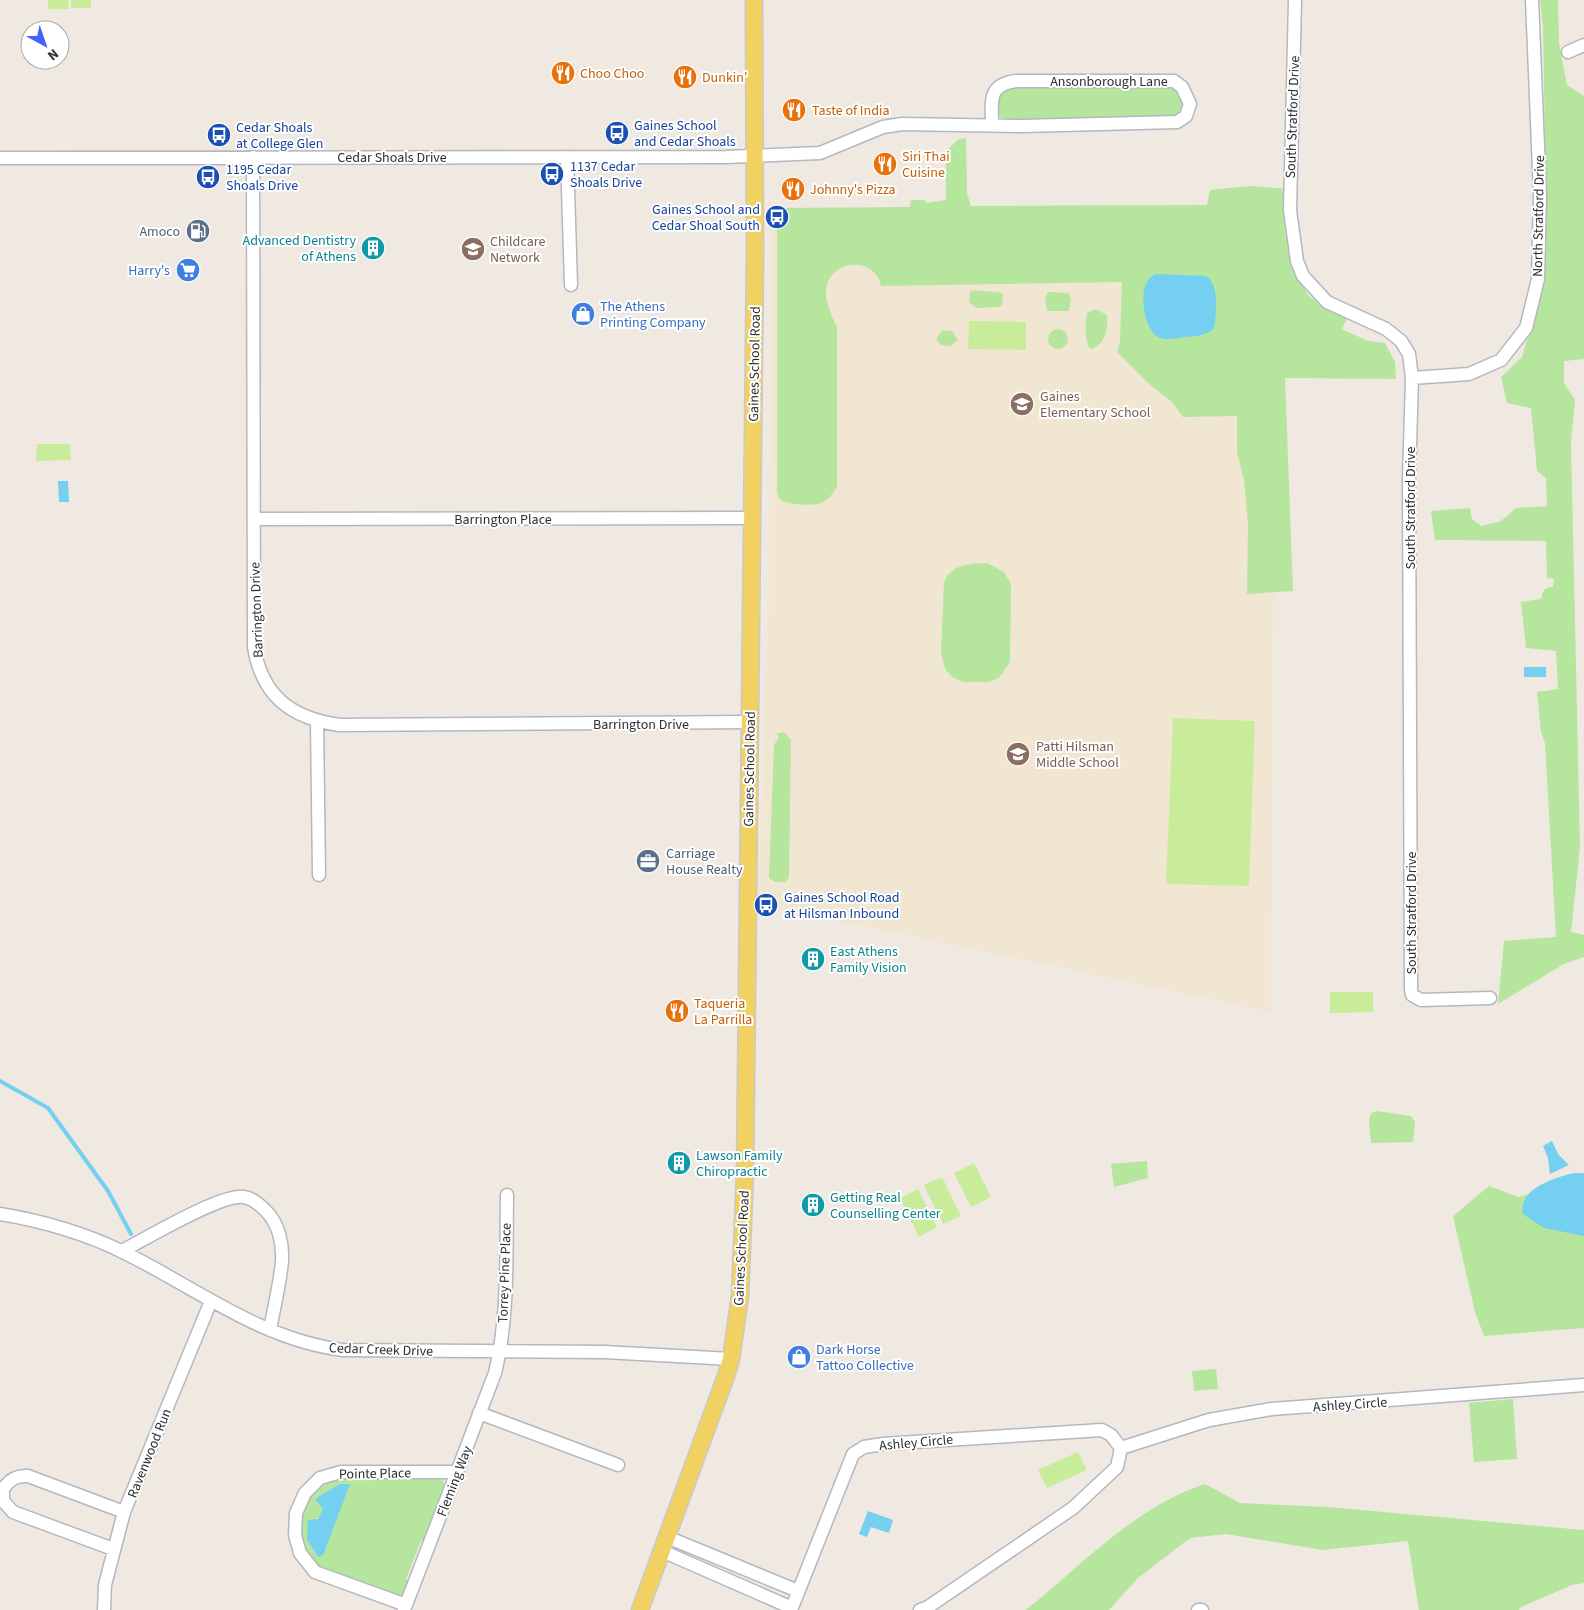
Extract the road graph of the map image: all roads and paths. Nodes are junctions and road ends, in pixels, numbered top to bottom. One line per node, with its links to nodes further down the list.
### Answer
1 (754, 0): 7 (main road, Gaines School Road)
2 (1295, 0): 12 (street, South Stratford Drive)
3 (1532, 0): 12 (street, North Stratford Drive)
4 (1584, 45): 5 (street)
5 (1568, 52)
6 (992, 125): 6 (street, Ansonborough Lane); 7 (street, Ansonborough Lane)
7 (754, 155): 9 (street, Cedar Shoals Drive); 13 (main road, Gaines School Road)
8 (253, 157): 9 (street, Cedar Shoals Drive); 10 (street, Cedar Shoals Drive); 14 (street, Barrington Drive)
9 (567, 157): 11 (street)
10 (0, 158)
11 (571, 285)
12 (1412, 378): 18 (street, South Stratford Drive)
13 (752, 518): 14 (street, Barrington Place); 16 (main road, Gaines School Road)
14 (255, 519): 15 (street, Barrington Drive)
15 (317, 721): 16 (street, Barrington Drive); 17 (street)
16 (750, 722): 25 (main road, Gaines School Road)
17 (319, 875)
18 (1490, 998)
19 (507, 1195): 24 (street, Torrey Pine Place)
20 (0, 1214): 21 (street, Cedar Creek Drive)
21 (122, 1251): 22 (street, Cedar Creek Drive); 23 (street)
22 (211, 1301): 23 (street, Cedar Creek Drive); 31 (street, Ravenwood Run)
23 (270, 1330): 24 (street, Cedar Creek Drive)
24 (500, 1351): 25 (street, Cedar Creek Drive); 27 (street, Fleming Way)
25 (731, 1359): 32 (main road, Gaines School Road)
26 (1584, 1385): 28 (street, Ashley Circle)
27 (479, 1413): 29 (street); 30 (street, Fleming Way)
28 (1120, 1448): 34 (street, Ashley Circle); 39 (street)
29 (618, 1465)
30 (457, 1472): 35 (street, Fleming Way); 35 (street, Pointe Place)
31 (124, 1512): 33 (street, Ravenwood Run); 33 (street)
32 (664, 1544): 34 (street); 36 (street, Ashley Circle); 38 (main road, Gaines School Road)
33 (113, 1549): 37 (street, Ravenwood Run)
34 (798, 1591): 36 (street, Ashley Circle)
35 (405, 1608)
36 (791, 1609)
37 (104, 1610)
38 (640, 1610)
39 (920, 1610)

